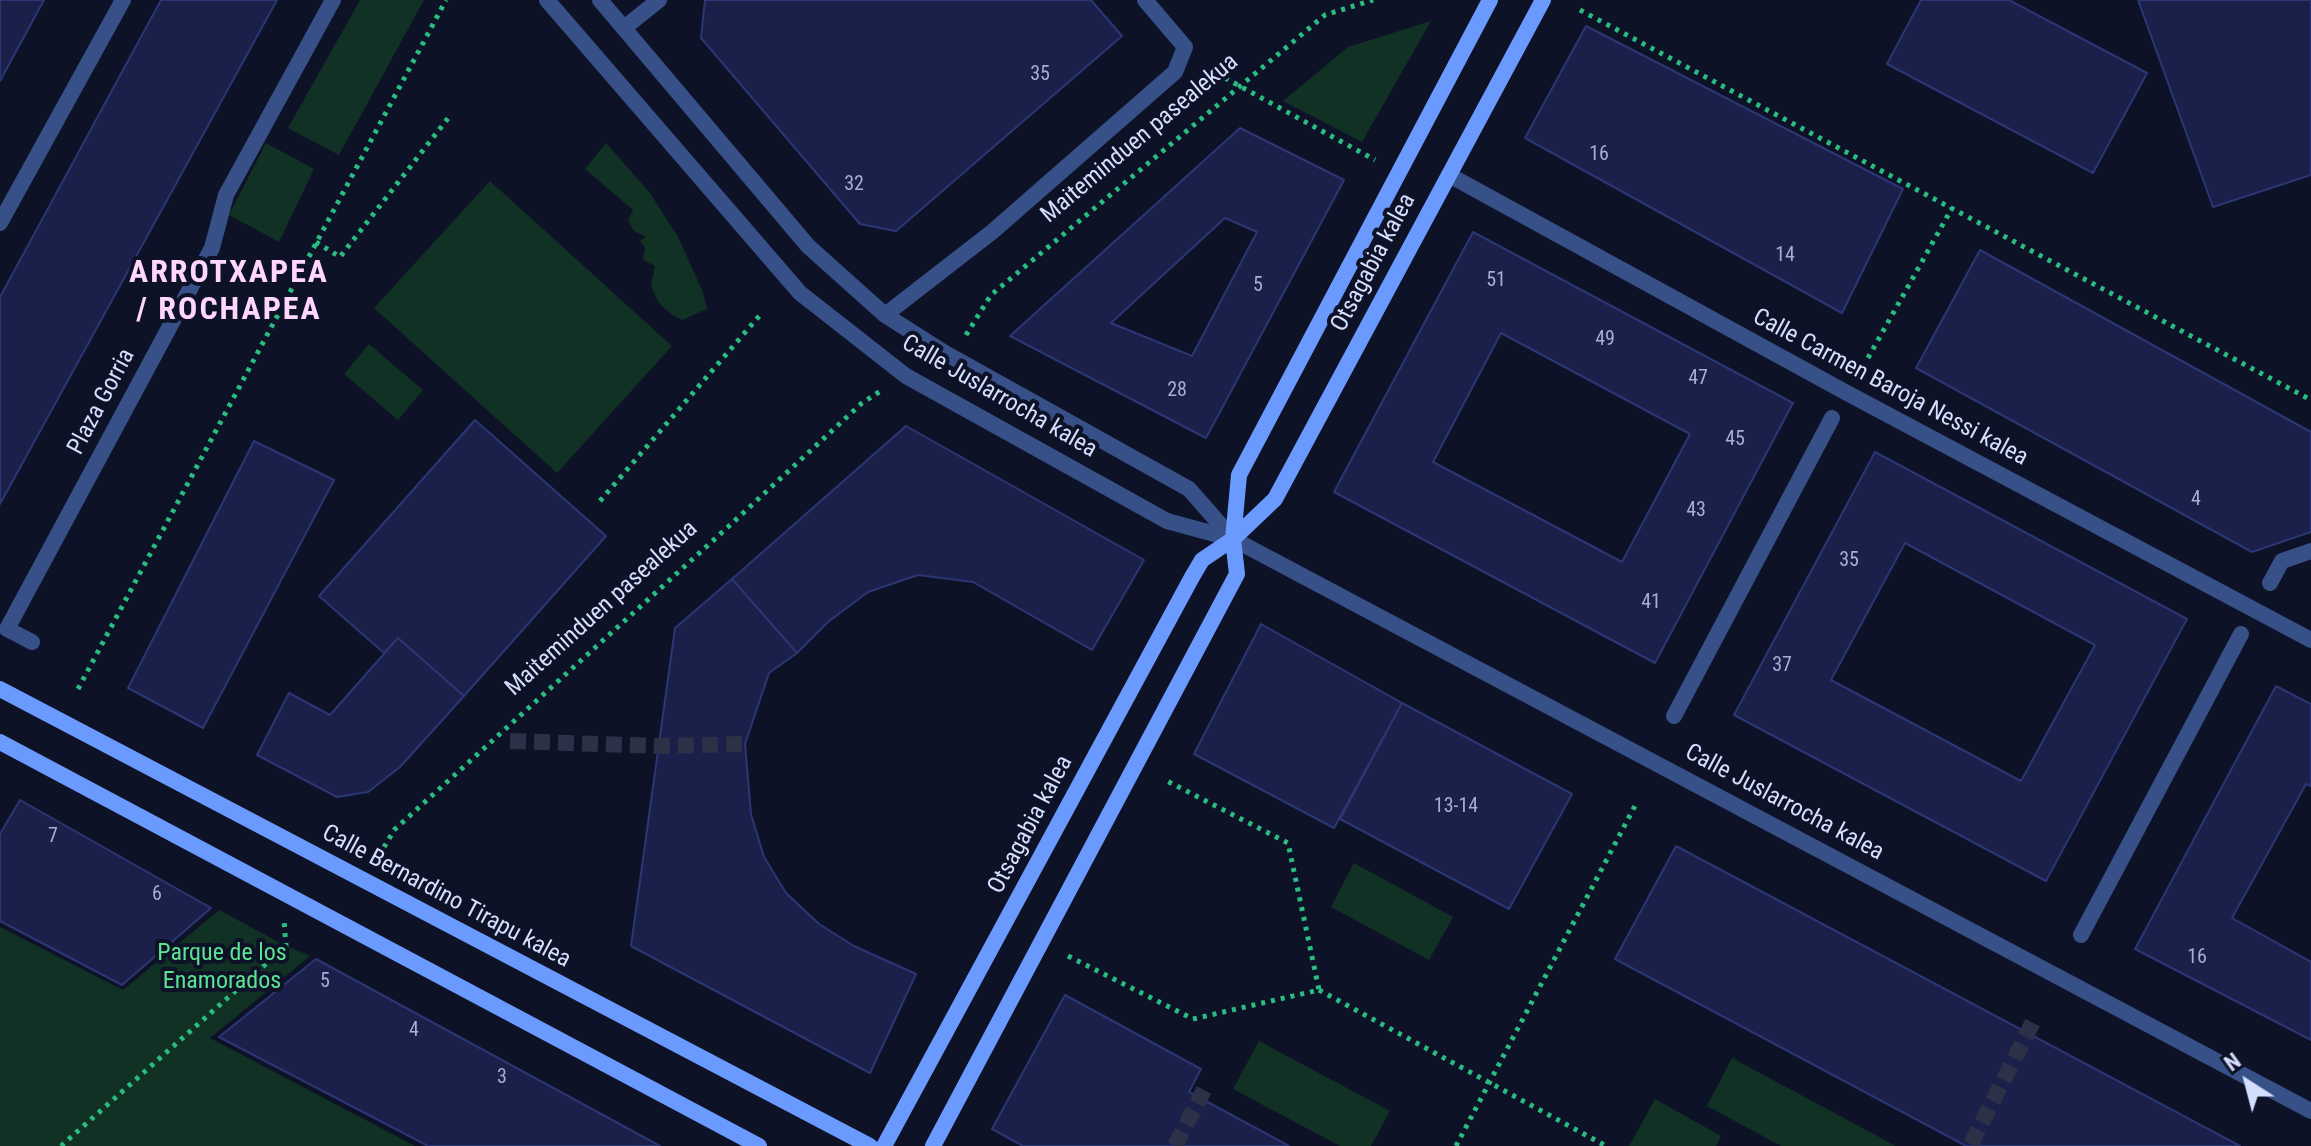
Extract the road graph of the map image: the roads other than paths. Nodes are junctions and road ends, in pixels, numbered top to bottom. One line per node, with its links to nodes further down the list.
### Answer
1 (123, 0): 11 (street)
2 (333, 0): 19 (street, Plaza Gorria)
3 (547, 0): 14 (street, Calle Juslarrocha kalea)
4 (600, 0): 9 (street, Calle Juslarrocha kalea)
5 (659, 0): 9 (street)
6 (1145, 0): 12 (street, Maiteminduen pasealekua)
7 (1490, 0): 14 (street, Otsagabia kalea)
8 (1543, 0): 10 (street, Otsagabia kalea)
9 (624, 28): 12 (street, Calle Juslarrocha kalea)
10 (1449, 175): 14 (street, Otsagabia kalea); 18 (street, Calle Carmen Baroja Nessi kalea)
11 (0, 223)
12 (885, 315): 14 (street, Calle Juslarrocha kalea)
13 (1832, 418): 21 (street)
14 (1233, 539): 24 (street, Calle Juslarrocha kalea); 27 (street, Otsagabia kalea); 28 (street, Otsagabia kalea)
15 (2311, 551): 16 (street)
16 (2270, 583)
17 (2241, 634): 23 (street)
18 (2311, 640)
19 (32, 642)
20 (0, 689): 26 (street, Calle Bernardino Tirapu kalea)
21 (1674, 716)
22 (0, 742): 25 (street)
23 (2081, 935)
24 (2311, 1111)
25 (759, 1146)
26 (870, 1146)
27 (884, 1146)
28 (933, 1146)

